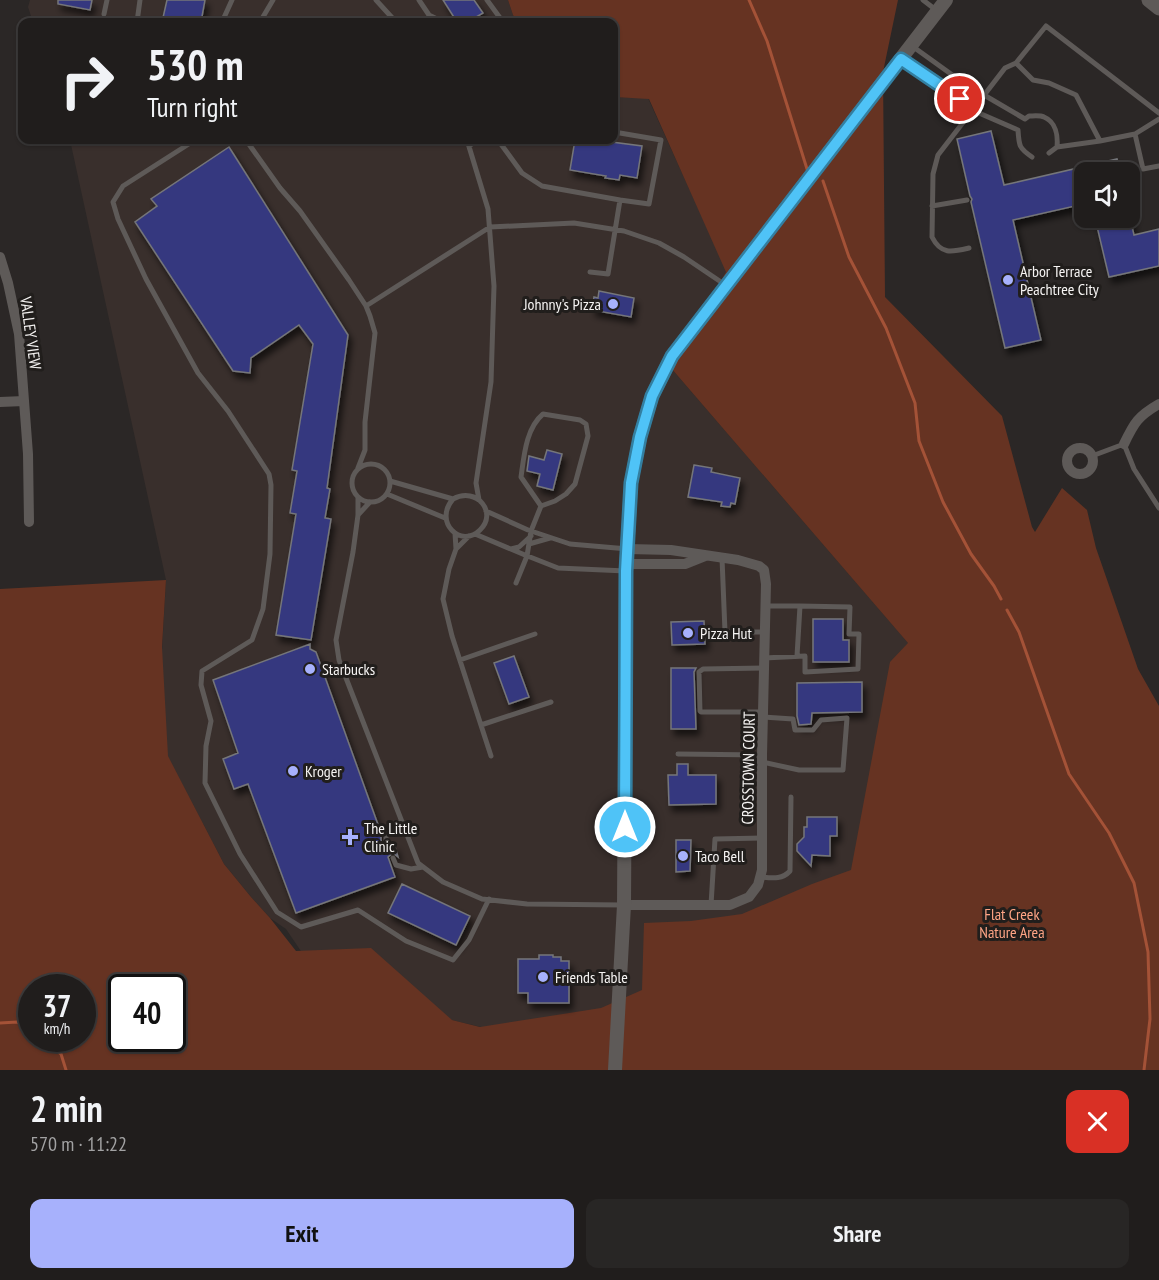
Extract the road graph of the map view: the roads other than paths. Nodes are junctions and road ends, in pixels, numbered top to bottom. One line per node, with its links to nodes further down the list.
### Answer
1 (107, 0): 12 (lane)
2 (140, 0): 13 (lane)
3 (232, 0): 14 (lane)
4 (273, 0): 15 (lane)
5 (376, 0): 16 (lane)
6 (419, 0): 17 (lane)
7 (487, 0): 18 (lane)
8 (923, 0): 10 (lane)
9 (1149, 0): 11 (main road)
10 (944, 3): 19 (street)
11 (1159, 8)
12 (104, 14)
13 (138, 18)
14 (224, 18)
15 (262, 18)
16 (392, 18)
17 (435, 18)
18 (498, 18)
19 (911, 45): 20 (street); 23 (lane)
20 (901, 59): 23 (lane); 49 (street)
21 (1016, 63): 22 (lane); 26 (lane); 32 (lane)
22 (984, 95): 24 (lane); 27 (lane)
23 (969, 96): 24 (lane)
24 (978, 103): 25 (lane)
25 (972, 110): 29 (lane); 43 (lane)
26 (1159, 113)
27 (1025, 119): 29 (lane); 37 (lane)
28 (1159, 119): 31 (lane)
29 (1018, 130): 39 (lane)
30 (618, 133): 41 (lane)
31 (1135, 134): 32 (lane); 40 (lane)
32 (1100, 141): 37 (lane)
33 (189, 144): 106 (lane)
34 (249, 144): 50 (lane)
35 (468, 144): 44 (lane)
36 (501, 144): 41 (lane)
37 (1057, 147): 38 (lane)
38 (1048, 153)
39 (1032, 158)
40 (1159, 166)
41 (620, 200): 45 (lane)
42 (967, 200): 43 (lane)
43 (932, 206): 46 (lane)
44 (490, 228): 45 (lane); 50 (lane); 60 (lane)
45 (615, 230): 48 (lane); 49 (lane)
46 (969, 248)
47 (0, 257): 51 (street, VALLEY VIEW)
48 (590, 272)
49 (726, 285): 80 (street)
50 (366, 306): 55 (lane)
51 (24, 401): 52 (street); 72 (street, VALLEY VIEW)
52 (0, 402)
53 (1159, 404): 54 (street)
54 (1125, 444): 56 (lane); 68 (lane)
55 (365, 450): 57 (lane); 58 (lane)
56 (1092, 456)
57 (372, 464): 58 (lane); 59 (lane)
58 (358, 468): 63 (lane)
59 (390, 481): 61 (lane); 64 (lane)
60 (477, 483): 62 (lane); 65 (lane)
61 (387, 494): 66 (lane); 71 (lane)
62 (466, 495): 64 (lane); 65 (lane)
63 (358, 497): 66 (lane); 70 (lane)
64 (453, 500): 71 (lane)
65 (479, 500): 69 (lane)
66 (370, 502): 70 (lane)
67 (541, 506): 67 (lane); 74 (lane)
68 (1159, 508)
69 (486, 511): 74 (lane); 75 (lane)
70 (358, 514): 100 (lane)
71 (446, 518): 73 (lane)
72 (29, 522)
73 (455, 533): 75 (lane); 78 (lane)
74 (531, 533): 76 (lane); 77 (lane); 79 (lane)
75 (472, 535): 78 (lane); 79 (lane)
76 (552, 538): 77 (lane); 80 (lane)
77 (529, 544): 82 (lane)
78 (456, 549): 91 (lane)
79 (511, 549): 82 (lane)
80 (628, 549): 81 (street, CROSSTOWN COURT); 84 (street)
81 (705, 555): 83 (street, CROSSTOWN COURT); 84 (street, CROSSTOWN COURT)
82 (527, 556): 84 (lane); 85 (lane)
83 (722, 558): 86 (street, CROSSTOWN COURT); 88 (lane)
84 (627, 568): 107 (street)
85 (516, 583)
86 (765, 606): 87 (lane); 88 (street, CROSSTOWN COURT)
87 (800, 606): 90 (lane); 90 (lane)
88 (765, 632): 92 (street, CROSSTOWN COURT)
89 (535, 634): 91 (lane)
90 (797, 656): 92 (lane)
91 (460, 660): 95 (lane)
92 (764, 663): 94 (street, CROSSTOWN COURT); 94 (lane)
93 (551, 702): 95 (lane)
94 (763, 714): 98 (street, CROSSTOWN COURT); 98 (lane)
95 (481, 725): 97 (lane)
96 (678, 754): 98 (lane)
97 (491, 756)
98 (762, 759): 101 (street, CROSSTOWN COURT)
99 (791, 797): 105 (lane)
100 (401, 821): 102 (lane); 104 (lane)
101 (762, 838): 105 (street, CROSSTOWN COURT); 108 (lane)
102 (388, 846)
103 (393, 858): 104 (lane)
104 (423, 867): 106 (lane)
105 (760, 877): 108 (street)
106 (489, 899): 107 (lane)
107 (624, 905): 108 (street); 109 (street)
108 (711, 905)
109 (615, 1070)

